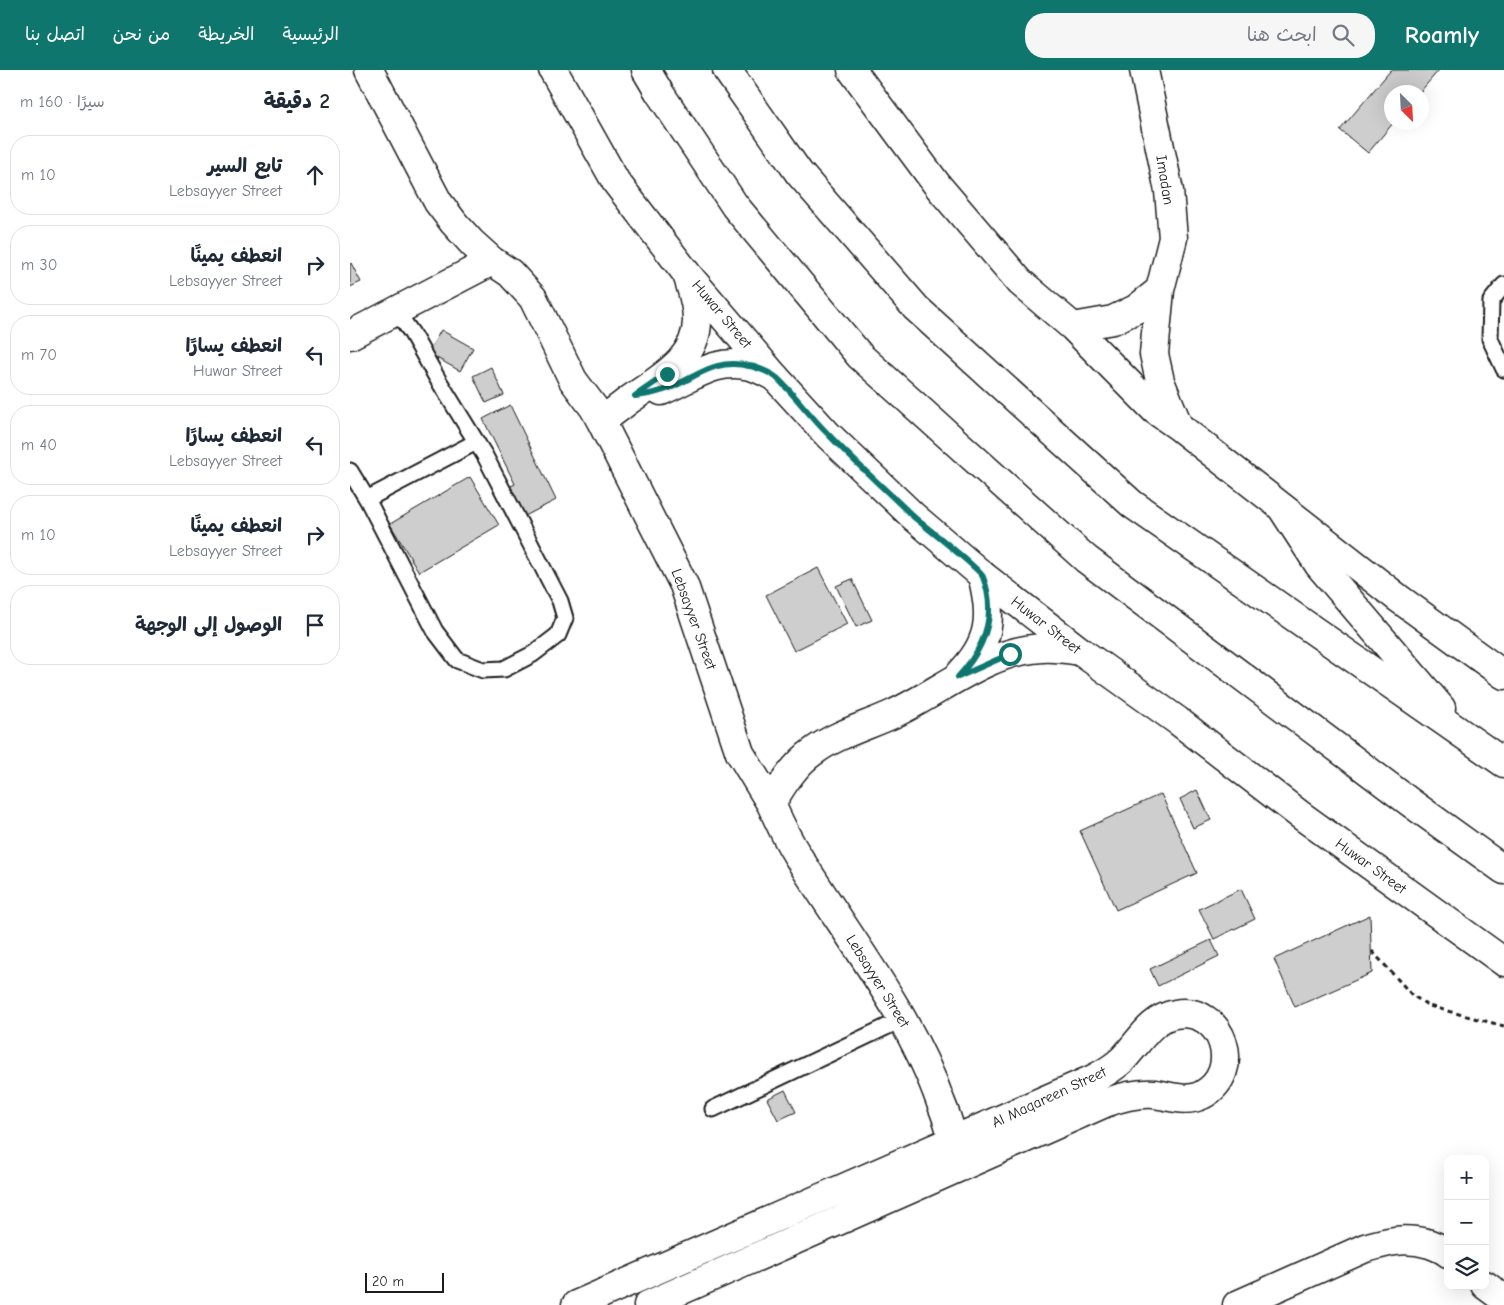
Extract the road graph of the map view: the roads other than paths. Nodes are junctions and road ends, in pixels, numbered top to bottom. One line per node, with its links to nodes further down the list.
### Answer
1 (369, 70): 7 (main road, Lebsayyer Street)
2 (552, 70): 8 (main road, Huwar Street)
3 (646, 70): 30 (main road)
4 (727, 70): 27 (main road)
5 (852, 70): 12 (main road)
6 (1144, 70): 10 (main road, Imadan)
7 (492, 261): 11 (main road); 17 (main road, Lebsayyer Street)
8 (687, 274): 15 (main road, Huwar Street); 16 (main road)
9 (1504, 285): 14 (lane)
10 (1160, 290): 12 (main road); 18 (main road, Imadan)
11 (396, 311): 13 (main road); 19 (lane)
12 (1073, 327): 18 (main road)
13 (350, 335)
14 (1504, 368)
15 (775, 377): 16 (main road); 23 (main road, Huwar Street)
16 (635, 396): 17 (main road)
17 (601, 421): 29 (main road, Lebsayyer Street)
18 (1178, 426): 22 (main road)
19 (476, 442): 21 (lane); 21 (lane)
20 (350, 471): 21 (lane)
21 (367, 499)
22 (1282, 508): 25 (main road); 27 (main road)
23 (982, 575): 24 (main road, Huwar Street); 26 (main road)
24 (1080, 651): 26 (main road); 31 (main road, Huwar Street)
25 (1504, 675)
26 (958, 677): 29 (main road)
27 (1467, 737): 28 (main road)
28 (1504, 763)
29 (771, 804): 32 (main road, Lebsayyer Street)
30 (1504, 870)
31 (1504, 962)
32 (903, 1019): 33 (lane); 34 (main road, Lebsayyer Street)
33 (713, 1109)
34 (953, 1140): 35 (main road); 35 (main road, Al Maqareen Street); 38 (main road, Al Maqareen Street)
35 (945, 1174): 41 (main road, Al Maqareen Street)
36 (1444, 1250): 42 (main road)
37 (1489, 1287): 39 (main road)
38 (635, 1293): 40 (main road, Al Maqareen Street)
39 (1504, 1299)
40 (576, 1305)
41 (648, 1305)
42 (1237, 1305)

